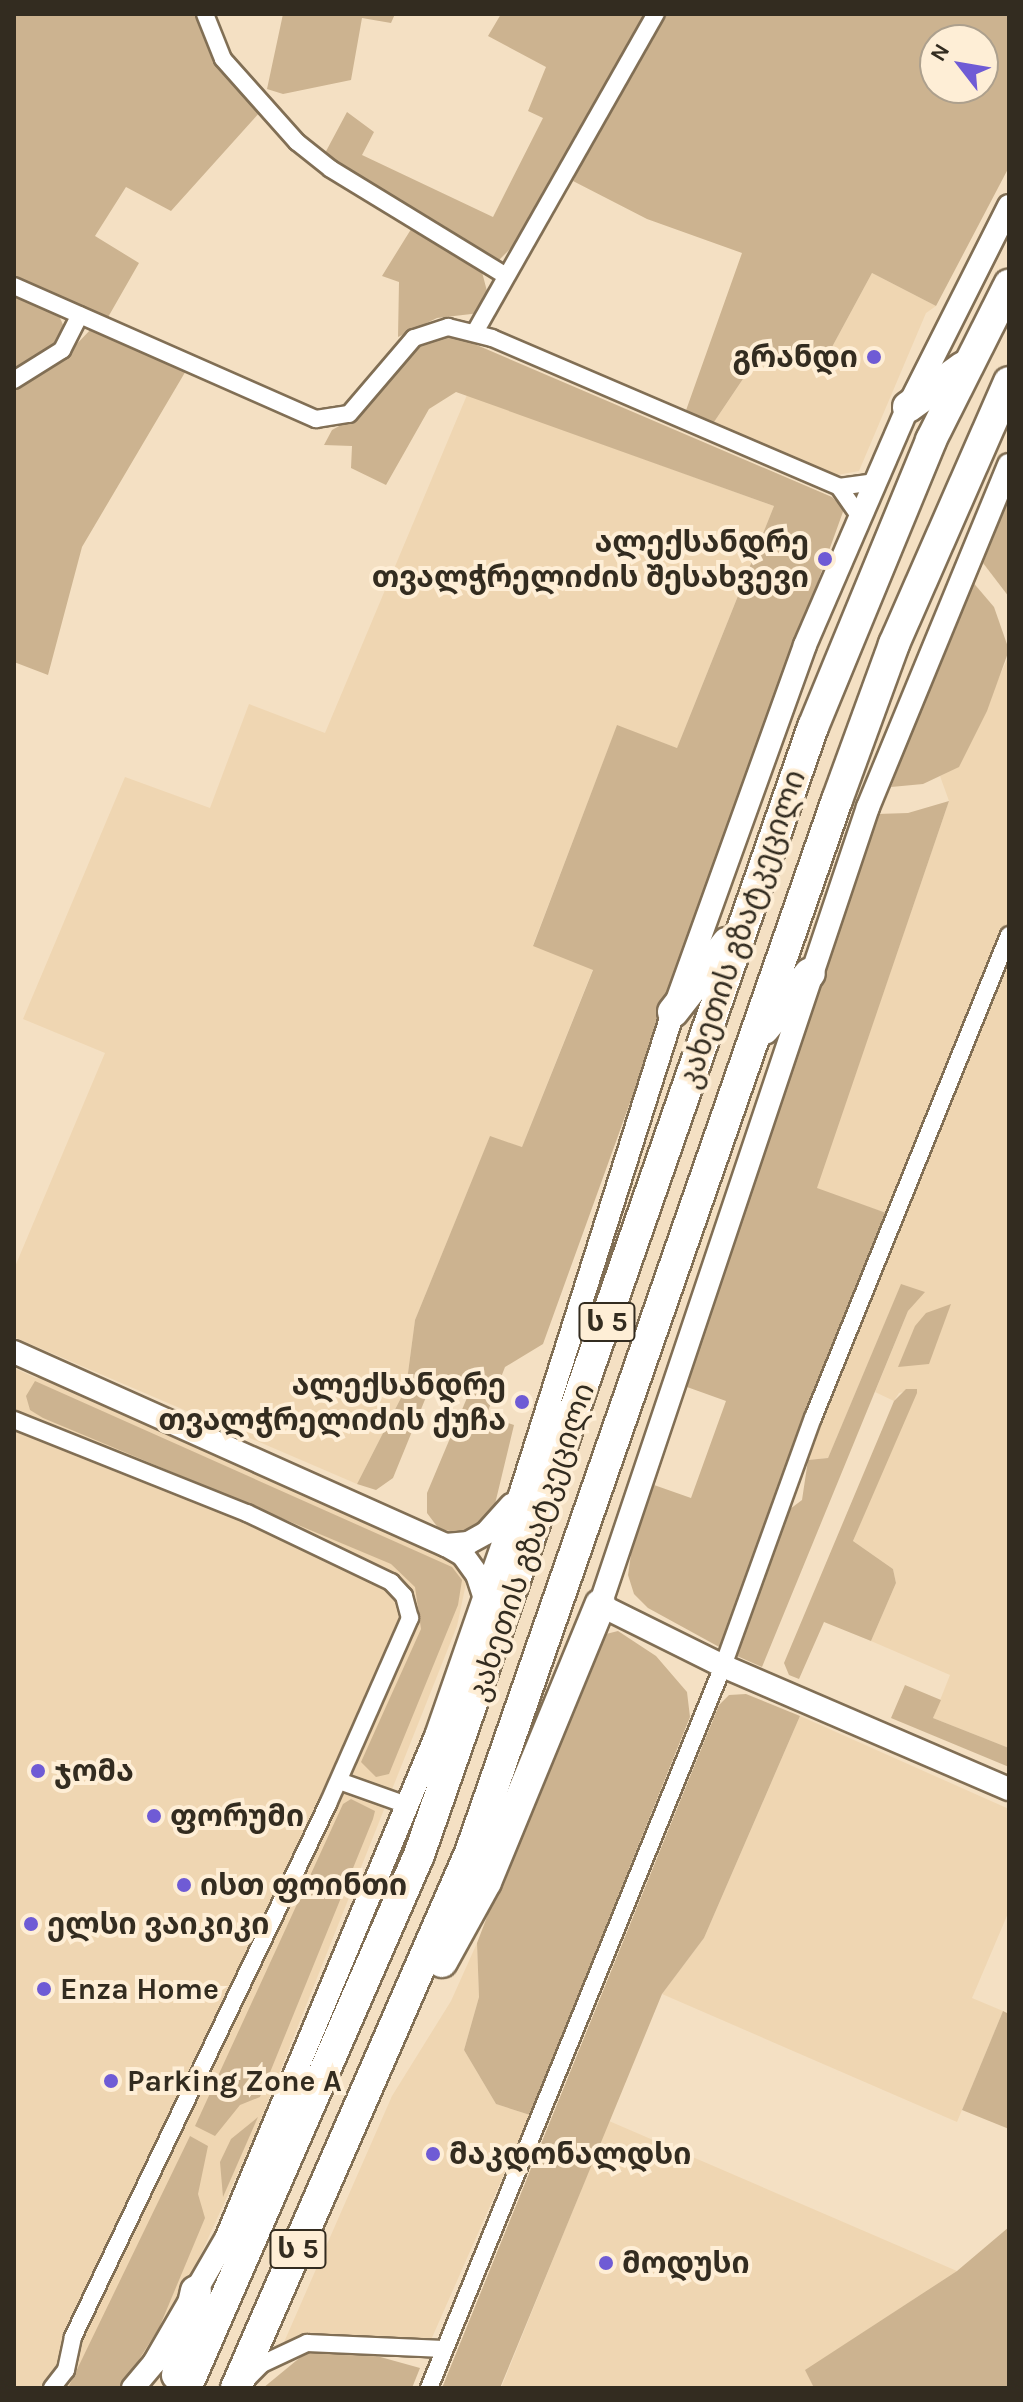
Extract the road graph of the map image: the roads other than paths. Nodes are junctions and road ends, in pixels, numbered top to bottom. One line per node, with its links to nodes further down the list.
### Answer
1 (205, 14): 4 (street)
2 (656, 14): 4 (street)
3 (1009, 206): 12 (street, კახეთის გზატკეცილი)
4 (506, 276): 8 (street)
5 (1009, 285): 9 (highway, კახეთის გზატკეცილი / ს 5)
6 (14, 286): 7 (street)
7 (80, 315): 8 (street); 10 (street)
8 (475, 332): 15 (street)
9 (964, 366): 12 (highway); 17 (highway, კახეთის გზატკეცილი / ს 5)
10 (14, 380)
11 (1009, 382): 21 (highway, კახეთის გზატკეცილი / ს 5)
12 (908, 407): 14 (street, კახეთის გზატკეცილი)
13 (1009, 465): 19 (street)
14 (874, 482): 15 (street); 16 (street, კახეთის გზატკეცილი)
15 (839, 487): 16 (street)
16 (859, 516): 20 (street, კახეთის გზატკეცილი)
17 (741, 926): 20 (highway); 38 (highway, კახეთის გზატკეცილი / ს 5)
18 (1009, 935): 28 (street)
19 (810, 973): 21 (highway); 27 (street)
20 (673, 1012): 24 (street, კახეთის გზატკეცილი)
21 (752, 1042): 32 (highway, კახეთის გზატკეცილი / ს 5)
22 (14, 1354): 25 (street)
23 (14, 1420): 29 (street)
24 (520, 1495): 25 (street); 26 (street, კახეთის გზატკეცილი)
25 (446, 1545): 26 (street)
26 (485, 1598): 31 (street, კახეთის გზატკეცილი)
27 (600, 1605): 28 (street); 32 (highway)
28 (723, 1666): 30 (street); 34 (street)
29 (339, 1781): 31 (street); 35 (street)
30 (1009, 1789)
31 (404, 1804): 33 (street, კახეთის გზატკეცილი)
32 (360, 2110): 39 (highway, კახეთის გზატკეცილი / ს 5)
33 (196, 2291): 36 (street, კახეთის გზატკეცილი); 37 (highway)
34 (444, 2349): 39 (street); 40 (street)
35 (52, 2388)
36 (133, 2388)
37 (174, 2388)
38 (186, 2388)
39 (238, 2388)
40 (429, 2388)

